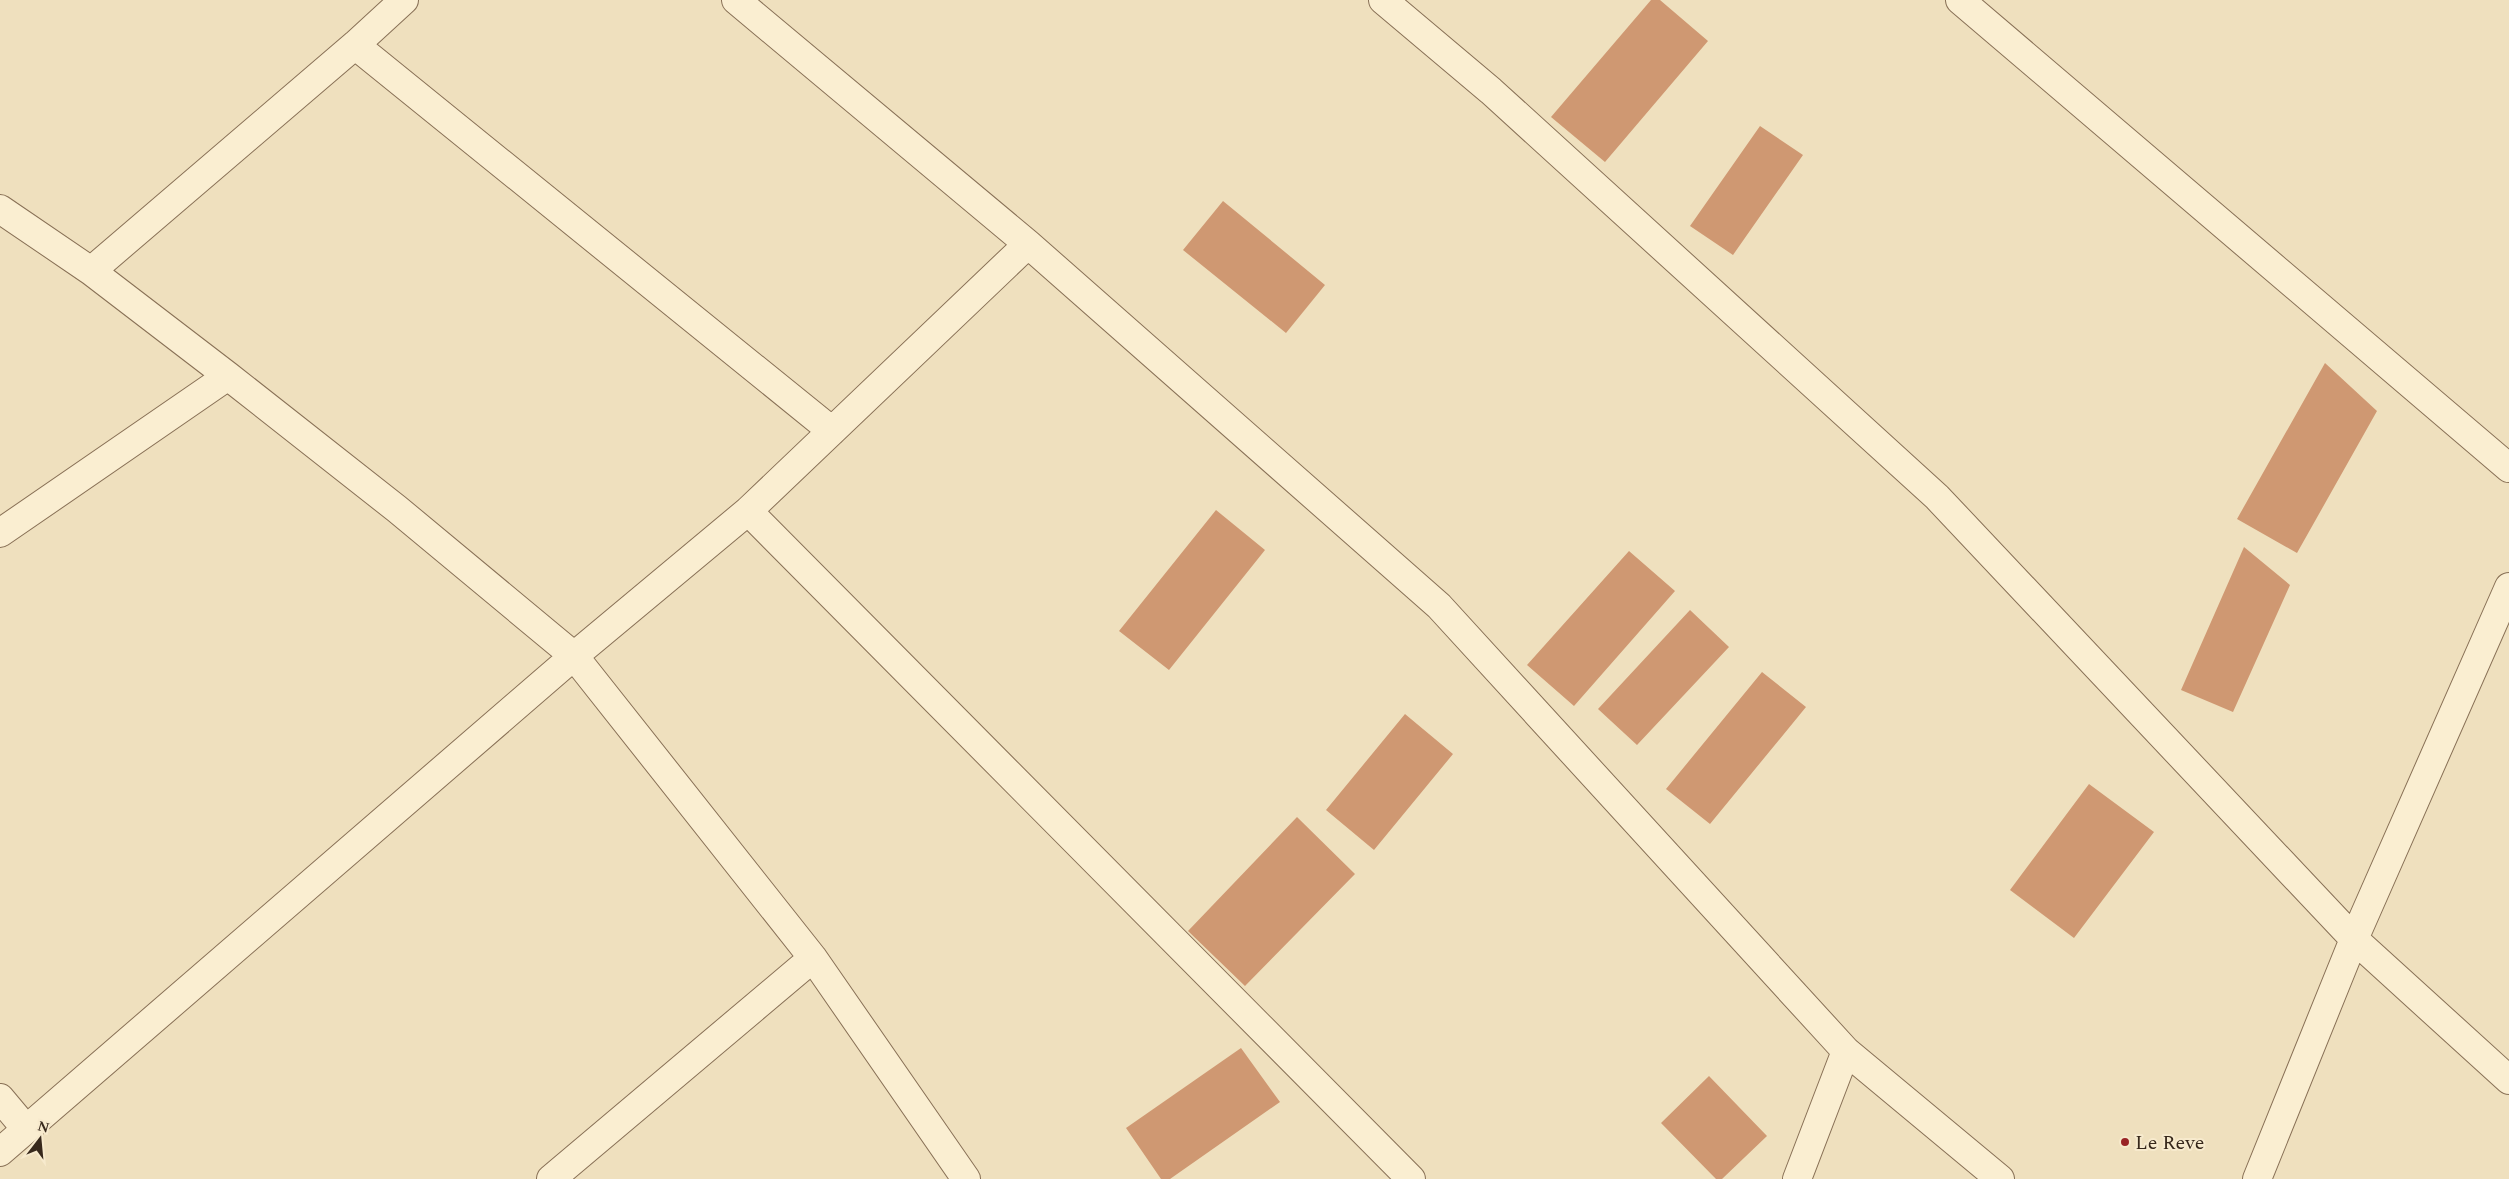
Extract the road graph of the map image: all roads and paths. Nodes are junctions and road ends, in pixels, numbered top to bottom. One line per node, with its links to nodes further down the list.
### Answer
1 (404, 0): 5 (street)
2 (736, 0): 7 (street)
3 (1383, 0): 16 (street)
4 (1960, 0): 11 (street)
5 (355, 45): 8 (street); 10 (street)
6 (0, 209): 8 (street)
7 (1028, 244): 10 (street); 18 (street)
8 (91, 271): 9 (street)
9 (228, 376): 13 (street); 15 (street)
10 (832, 431): 12 (street)
11 (2509, 468)
12 (748, 511): 15 (street); 25 (street)
13 (0, 533)
14 (2509, 587): 16 (street)
15 (574, 656): 17 (street); 21 (street)
16 (2354, 939): 19 (street); 28 (street)
17 (813, 958): 23 (street); 24 (street)
18 (1846, 1051): 26 (street); 27 (street)
19 (2509, 1080)
20 (0, 1098): 21 (street)
21 (26, 1129): 22 (street)
22 (0, 1152)
23 (550, 1179)
24 (966, 1179)
25 (1410, 1179)
26 (1797, 1179)
27 (2000, 1179)
28 (2258, 1179)

